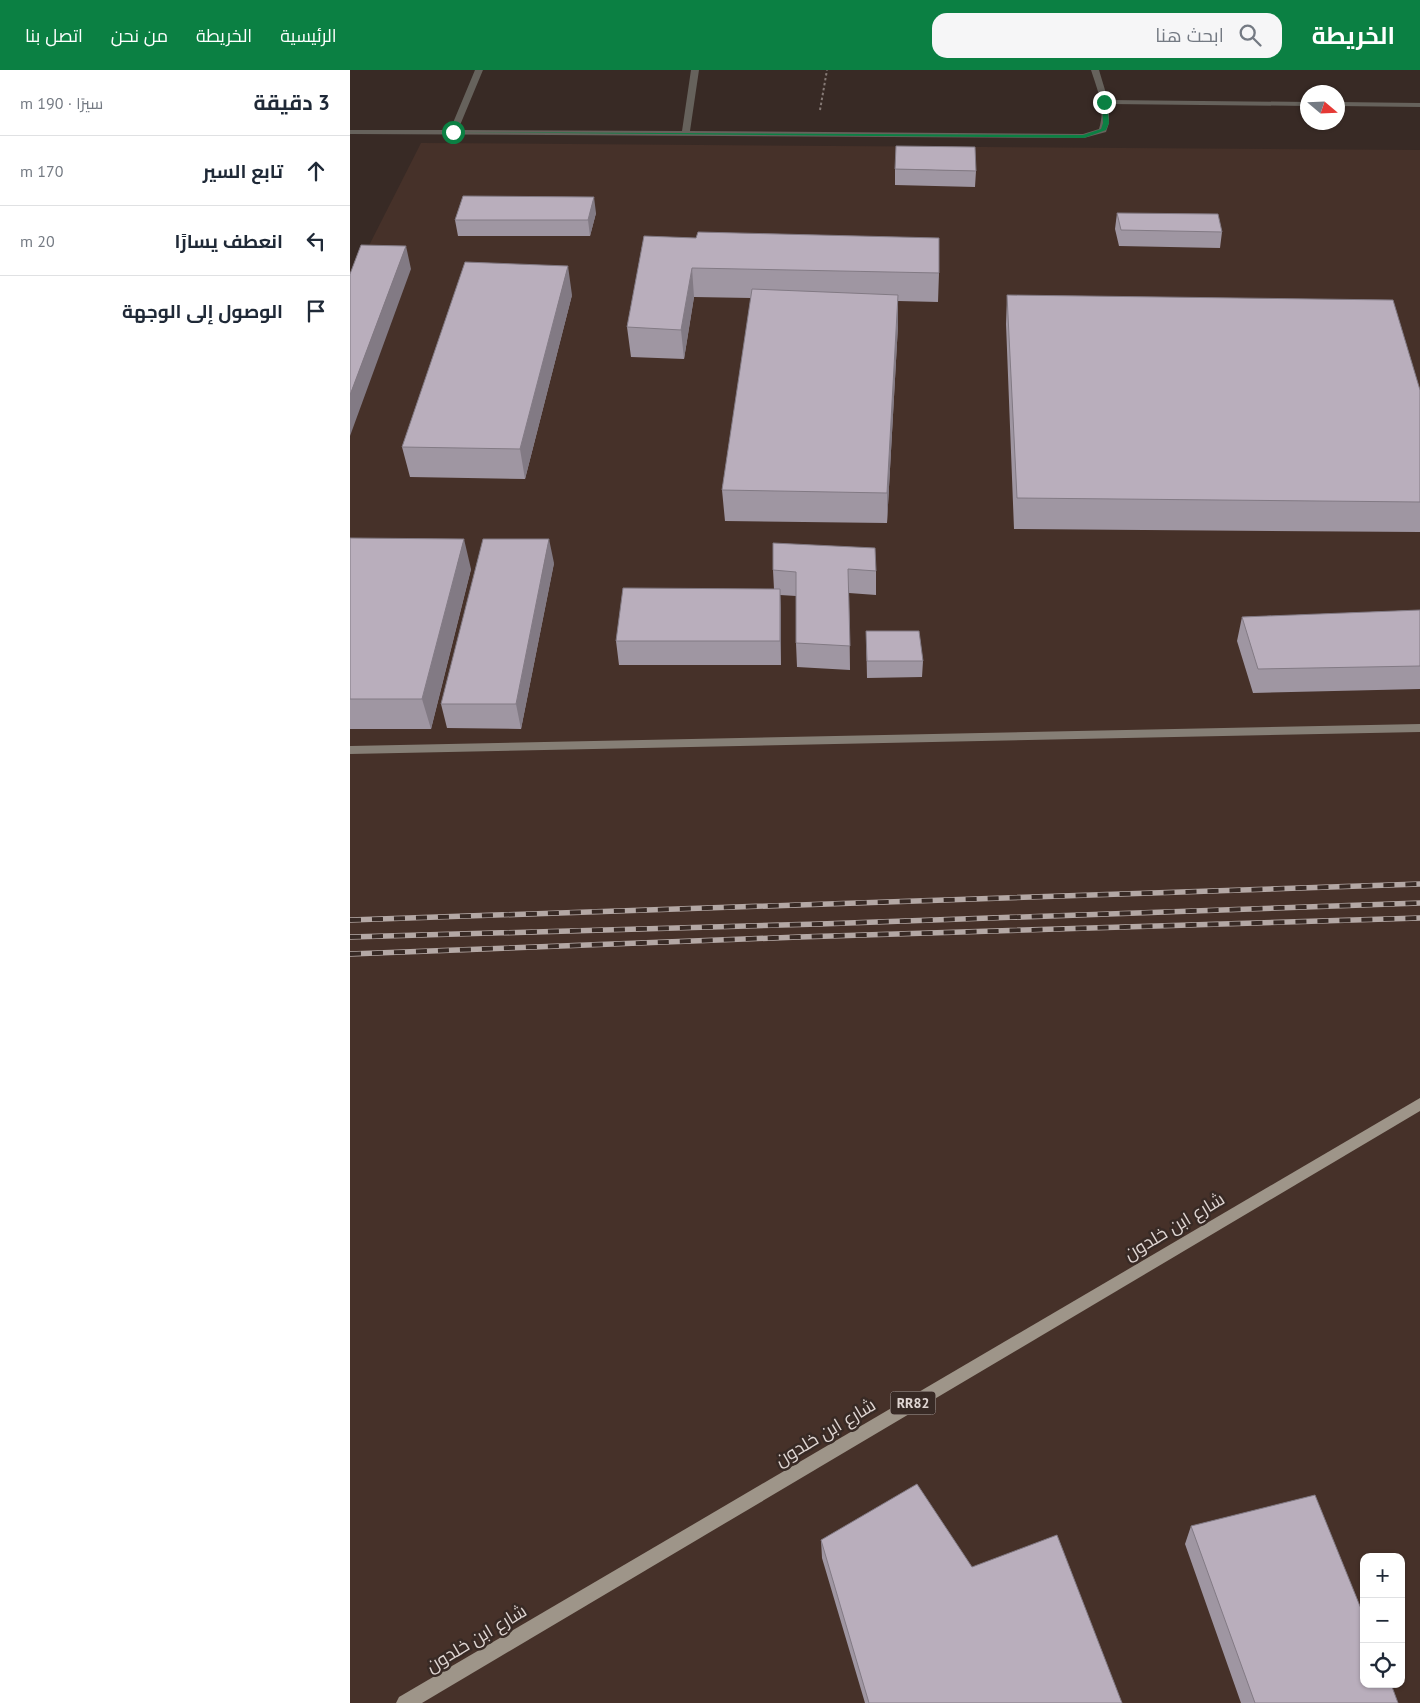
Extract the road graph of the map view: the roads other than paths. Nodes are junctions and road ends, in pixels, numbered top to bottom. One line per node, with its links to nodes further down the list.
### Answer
1 (479, 70): 9 (street)
2 (695, 70): 10 (street)
3 (1095, 70): 4 (street)
4 (1104, 102): 5 (street); 10 (street)
5 (1300, 104)
6 (1345, 104): 7 (street)
7 (1420, 105)
8 (350, 132): 9 (street)
9 (453, 132): 10 (street)
10 (686, 134)
11 (1420, 728): 12 (main road)
12 (350, 750)
13 (1420, 1104): 14 (main road, شارع ابن خلدون / RR82)
14 (405, 1703)

